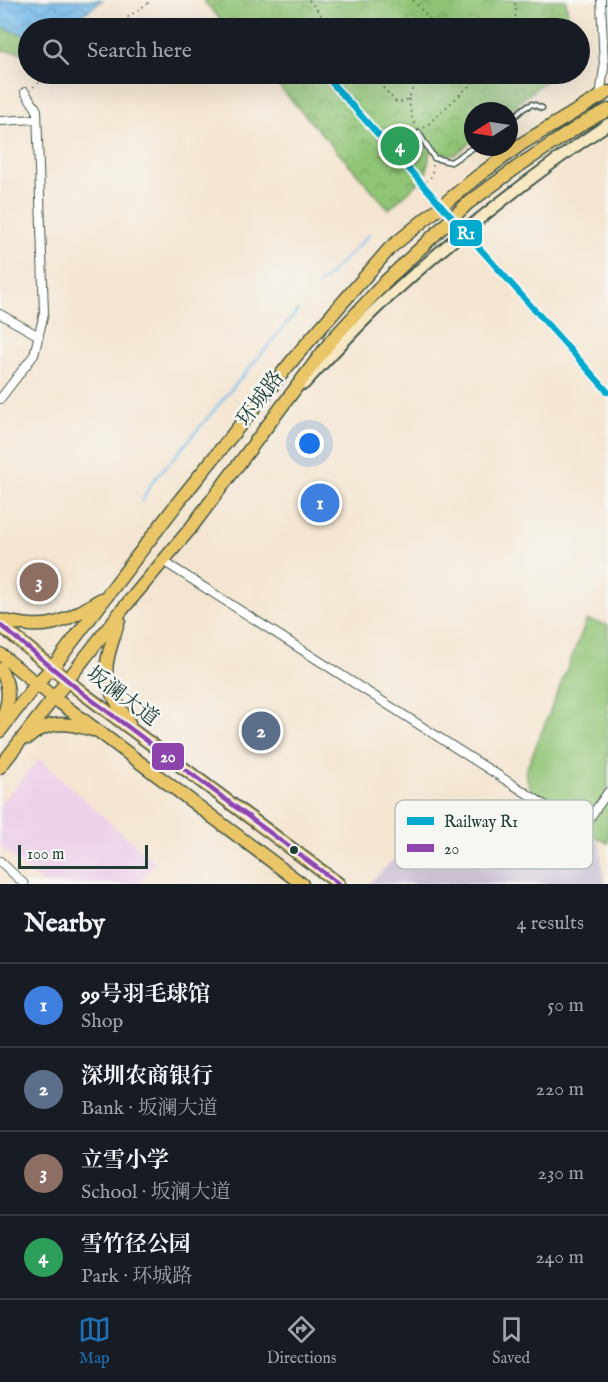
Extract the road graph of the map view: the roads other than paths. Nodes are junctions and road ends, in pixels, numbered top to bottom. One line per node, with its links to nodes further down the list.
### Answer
1 (601, 0): 3 (street)
2 (25, 92): 7 (street)
3 (604, 94): 17 (main road, 环城路)
4 (542, 108): 6 (lane)
5 (608, 110): 15 (main road, 环城路)
6 (518, 113)
7 (37, 119): 8 (street); 13 (street)
8 (0, 121)
9 (608, 124): 15 (main road)
10 (419, 133): 11 (lane)
11 (464, 154)
12 (0, 314): 13 (street)
13 (39, 336): 14 (street)
14 (0, 399)
15 (271, 419): 16 (main road, 环城路)
16 (163, 561): 18 (main road, 环城路); 34 (street)
17 (110, 593): 19 (main road); 22 (main road, 环城路)
18 (122, 610): 24 (main road, 环城路); 28 (main road)
19 (0, 620)
20 (0, 625): 22 (main road, 坂澜大道)
21 (0, 654): 25 (main road, 坂澜大道)
22 (53, 667): 24 (main road, 坂澜大道); 25 (main road, 环城路)
23 (0, 669): 27 (main road)
24 (67, 681): 26 (main road, 环城路); 28 (main road, 坂澜大道)
25 (37, 683): 26 (main road, 坂澜大道); 29 (main road, 环城路)
26 (54, 698): 30 (main road, 坂澜大道); 31 (main road, 环城路)
27 (0, 726)
28 (133, 729): 39 (main road, 坂澜大道)
29 (0, 731)
30 (104, 734): 31 (main road); 38 (main road, 坂澜大道)
31 (13, 750): 32 (main road, 环城路)
32 (0, 767)
33 (608, 792): 35 (street)
34 (537, 800)
35 (593, 813)
36 (0, 861): 37 (street)
37 (24, 884)
38 (302, 884)
39 (339, 884)

